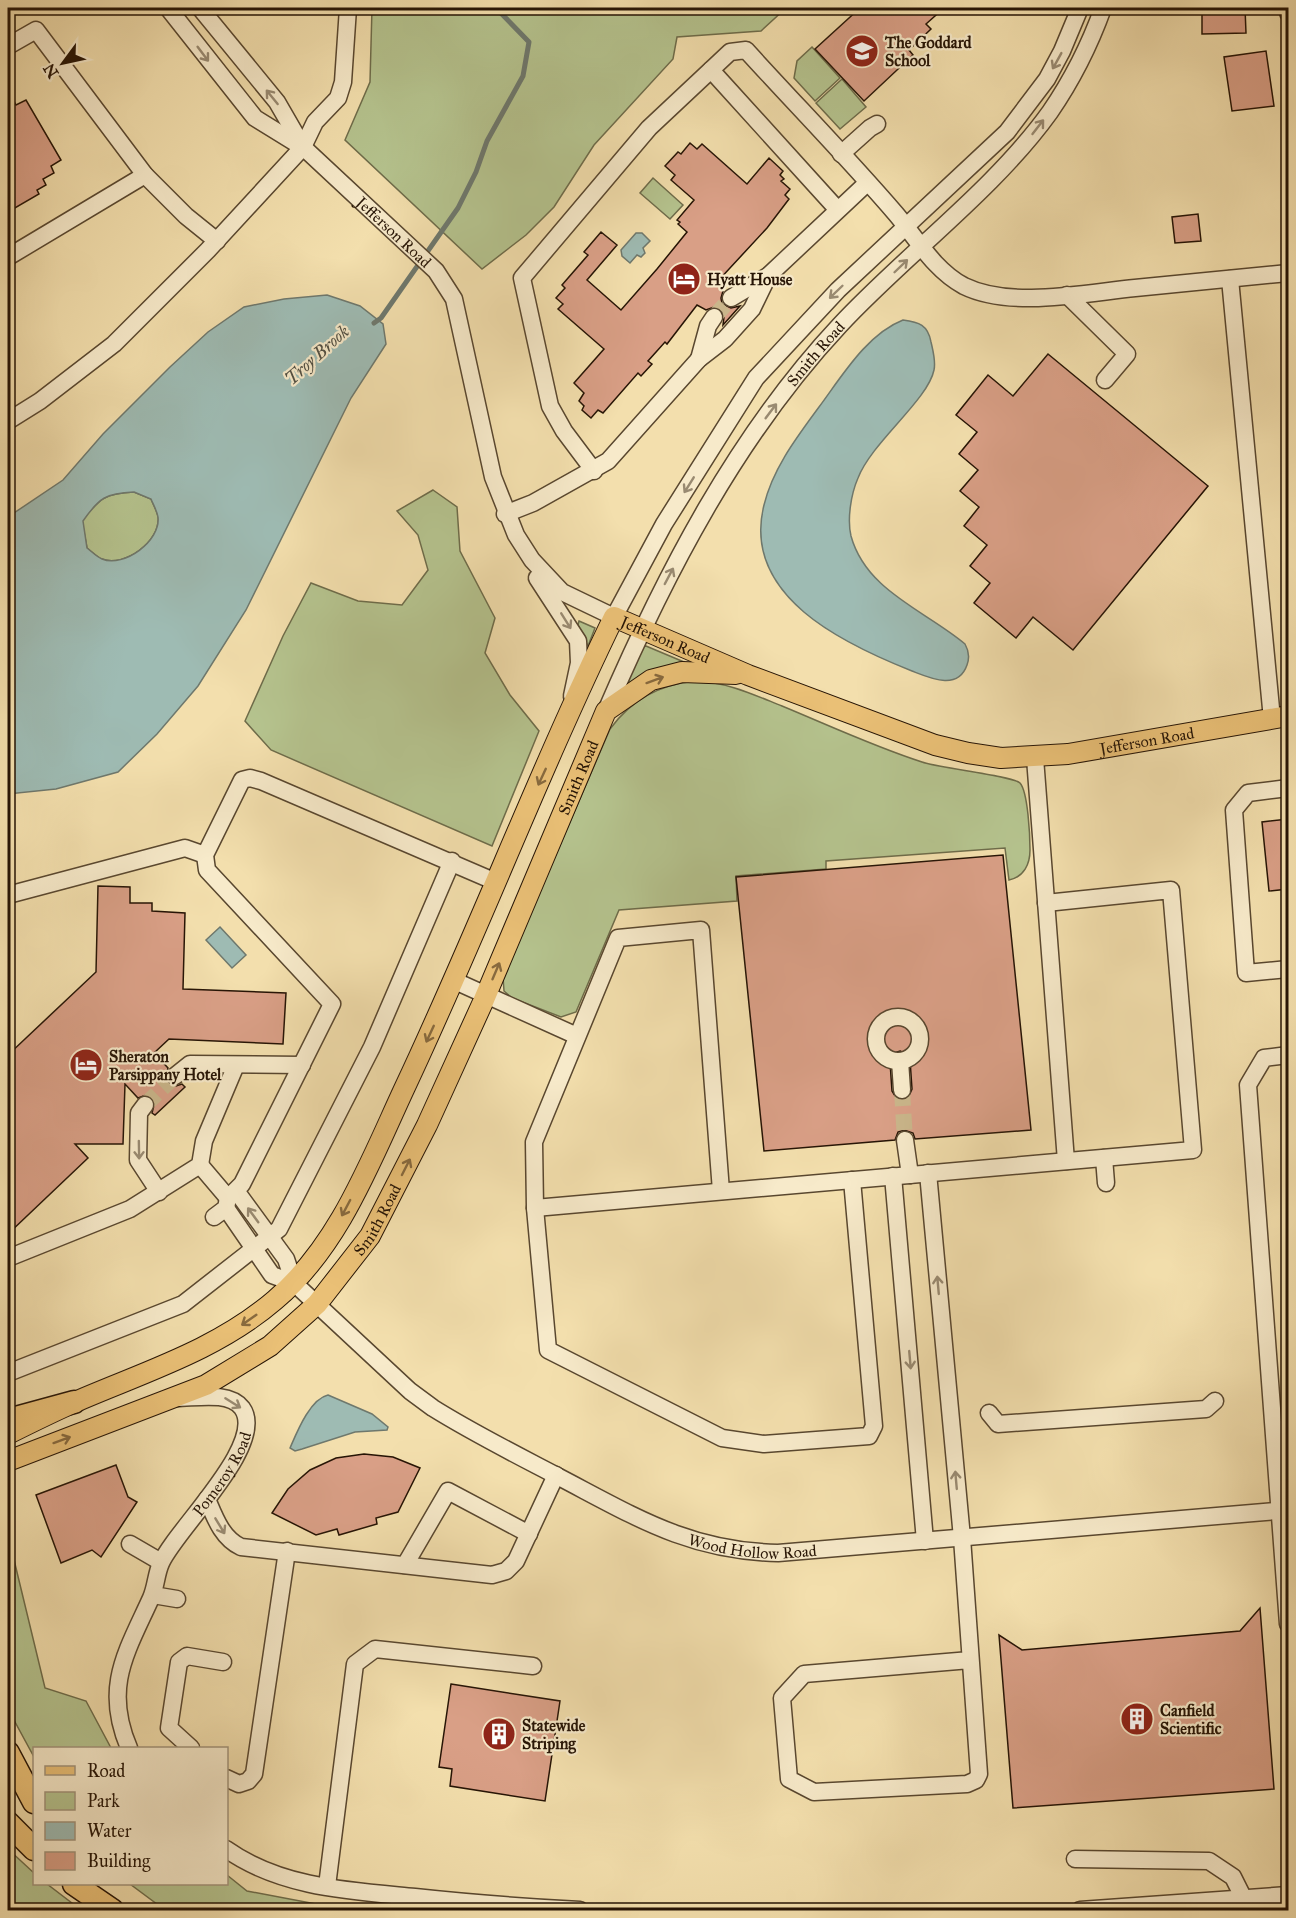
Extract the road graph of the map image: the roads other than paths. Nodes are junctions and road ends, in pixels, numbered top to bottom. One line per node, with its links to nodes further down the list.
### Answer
1 (168, 8): 11 (street, Jefferson Road, one-way to 11)
2 (200, 8): 11 (street, Jefferson Road, one-way to 2)
3 (348, 8): 11 (street)
4 (1103, 8): 18 (street, Smith Road, one-way to 4)
5 (1287, 8): 7 (street)
6 (1076, 11): 16 (street, Smith Road, one-way to 16)
7 (1288, 13)
8 (8, 46): 13 (street)
9 (711, 70): 12 (street); 15 (street); 29 (street)
10 (877, 124): 12 (street)
11 (303, 147): 17 (street); 30 (street, Jefferson Road)
12 (841, 154): 14 (street)
13 (145, 175): 17 (street); 19 (street)
14 (867, 183): 15 (street); 16 (street)
15 (837, 209): 21 (street)
16 (906, 227): 18 (street); 32 (street, Smith Road, one-way to 32)
17 (217, 241): 28 (street)
18 (920, 248): 23 (street); 33 (street, Smith Road, one-way to 18)
19 (8, 257)
20 (1288, 273): 22 (street)
21 (768, 276): 24 (street); 26 (street)
22 (1230, 279): 23 (street); 36 (street)
23 (1067, 295): 27 (street)
24 (730, 298)
25 (714, 317): 26 (street)
26 (699, 359): 29 (street)
27 (1105, 380)
28 (8, 421)
29 (594, 471): 30 (street)
30 (505, 514): 31 (street, Jefferson Road)
31 (516, 535): 32 (street, Jefferson Road); 37 (street, one-way to 37)
32 (614, 617): 33 (main road, Jefferson Road); 37 (main road, Smith Road)
33 (642, 628): 34 (main road, Jefferson Road); 35 (street, Smith Road)
34 (748, 675): 35 (main road, one-way to 34); 38 (main road, Jefferson Road)
35 (606, 711): 47 (main road, Smith Road, one-way to 35)
36 (1280, 717): 38 (main road, Jefferson Road)
37 (566, 723): 42 (main road, Smith Road, one-way to 42)
38 (1035, 758): 44 (street)
39 (1288, 788): 45 (street)
40 (205, 855): 41 (street); 43 (street); 52 (street)
41 (452, 861): 42 (street); 68 (street)
42 (496, 882): 46 (main road, Smith Road)
43 (8, 895)
44 (1046, 903): 57 (street); 58 (street)
45 (1288, 969)
46 (455, 981): 47 (street); 71 (main road, Smith Road, one-way to 71)
47 (486, 996): 48 (street); 72 (main road, Smith Road, one-way to 47)
48 (577, 1036): 64 (street); 67 (street)
49 (1288, 1055): 83 (street)
50 (900, 1060): 54 (street)
51 (236, 1065): 52 (street); 53 (street); 59 (street)
52 (302, 1065): 66 (street)
53 (175, 1076)
54 (902, 1090)
55 (145, 1105): 65 (street, one-way to 65)
56 (905, 1140): 61 (street)
57 (1104, 1158): 58 (street); 63 (street)
58 (1066, 1161): 60 (street)
59 (200, 1165): 65 (street); 66 (street)
60 (928, 1173): 61 (street); 85 (street, one-way to 60)
61 (902, 1175): 62 (street); 86 (street, one-way to 86)
62 (852, 1180): 64 (street); 67 (street)
63 (1106, 1183)
64 (721, 1191): 67 (street)
65 (159, 1192): 70 (street)
66 (226, 1204): 68 (street, one-way to 66); 69 (street)
67 (536, 1208)
68 (270, 1238): 69 (street); 71 (street)
69 (254, 1250): 71 (street); 73 (street)
70 (8, 1258)
71 (294, 1283): 72 (street, Wood Hollow Road); 76 (main road, Smith Road, one-way to 76)
72 (317, 1304): 74 (main road, Smith Road); 81 (street, Wood Hollow Road)
73 (8, 1372)
74 (177, 1398): 80 (main road, Smith Road, one-way to 74); 82 (street, Pomeroy Road, one-way to 82)
75 (1215, 1401): 77 (street)
76 (74, 1402): 78 (highway); 79 (main road, Smith Road)
77 (989, 1413)
78 (8, 1420)
79 (8, 1434)
80 (8, 1461)
81 (556, 1475): 84 (street); 86 (street, Wood Hollow Road)
82 (207, 1499): 88 (street, one-way to 88); 89 (street, Pomeroy Road)
83 (1284, 1510): 85 (street, Wood Hollow Road); 93 (street)
84 (529, 1534): 90 (street); 90 (street)
85 (962, 1538): 86 (street, Wood Hollow Road); 94 (street)
86 (925, 1541)
87 (130, 1544): 89 (street)
88 (287, 1551): 90 (street); 100 (street)
89 (161, 1562): 91 (street, Pomeroy Road)
90 (405, 1565)
91 (153, 1595): 92 (street); 97 (street, Pomeroy Road)
92 (177, 1599)
93 (1288, 1624)
94 (970, 1660): 94 (street)
95 (223, 1662): 98 (street)
96 (533, 1666): 108 (street)
97 (128, 1747)
98 (189, 1747)
99 (8, 1753): 101 (highway)
100 (228, 1779)
101 (33, 1800)
102 (8, 1822): 103 (highway)
103 (33, 1848)
104 (228, 1850): 108 (street)
105 (1076, 1859): 110 (street)
106 (75, 1885): 111 (highway)
107 (98, 1885): 112 (highway)
108 (327, 1886): 113 (street)
109 (1288, 1896): 110 (street)
110 (1244, 1899): 114 (street)
111 (112, 1911)
112 (121, 1911)
113 (580, 1911)
114 (1080, 1911)

